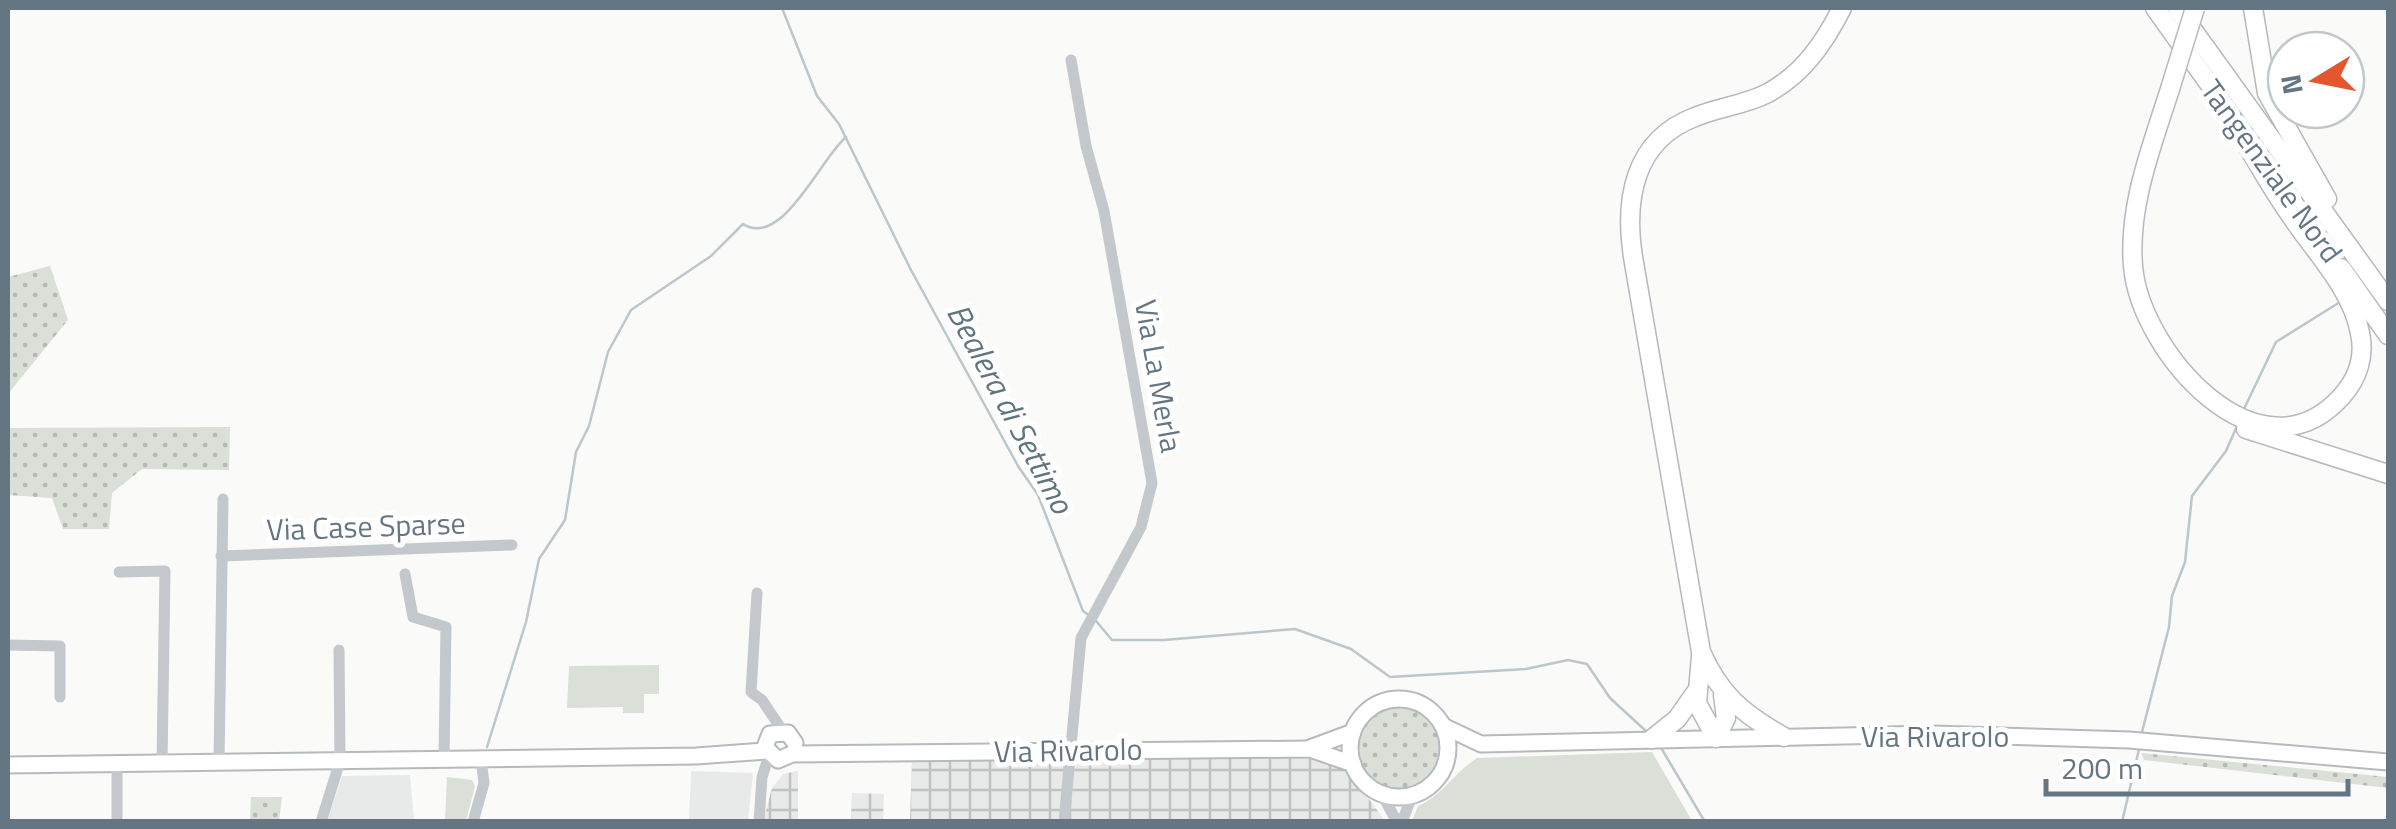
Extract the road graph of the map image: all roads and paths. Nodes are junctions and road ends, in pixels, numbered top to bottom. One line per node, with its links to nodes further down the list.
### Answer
1 (1842, 8): 22 (highway)
2 (2155, 8): 8 (highway, Tangenziale Nord)
3 (2181, 8): 7 (highway); 9 (highway, Tangenziale Nord)
4 (2195, 8): 7 (highway, bridge)
5 (2253, 8): 9 (highway)
6 (1071, 60): 33 (street, Via La Merla)
7 (2166, 84): 12 (highway)
8 (2224, 105): 11 (highway, Tangenziale Nord); 12 (highway)
9 (2354, 253): 10 (highway, Tangenziale Nord)
10 (2388, 300)
11 (2388, 334)
12 (2240, 420): 13 (highway)
13 (2388, 474)
14 (224, 500): 16 (street, Via Case Sparse)
15 (512, 545): 17 (street, Via Case Sparse)
16 (221, 556): 17 (street, Via Case Sparse); 38 (street, Via Case Sparse)
17 (404, 562): 35 (street)
18 (119, 572): 40 (street)
19 (757, 592): 32 (street)
20 (8, 645): 25 (street)
21 (339, 650): 37 (street)
22 (1701, 652): 23 (highway); 24 (highway)
23 (1696, 692): 29 (highway); 30 (highway)
24 (1723, 694): 28 (highway); 30 (highway)
25 (60, 696)
26 (1442, 726): 27 (main road); 31 (main road, Via Rivarolo); 44 (main road)
27 (1353, 732): 34 (main road, Via Rivarolo); 42 (main road)
28 (1784, 737): 30 (main road, Via Rivarolo); 39 (main road, Via Rivarolo)
29 (1654, 738): 30 (main road, Via Rivarolo); 31 (main road, Via Rivarolo)
30 (1716, 738)
31 (1481, 744): 44 (main road, Via Rivarolo)
32 (777, 746): 33 (main road, Via Rivarolo); 36 (main road); 50 (street)
33 (1072, 749): 34 (main road, Via Rivarolo); 51 (street, Via La Merla)
34 (1310, 749): 42 (main road, Via Rivarolo)
35 (444, 758): 36 (main road); 37 (main road)
36 (481, 758): 49 (street)
37 (340, 761): 38 (main road); 48 (street)
38 (219, 762): 40 (main road)
39 (2388, 762)
40 (162, 763): 41 (main road)
41 (116, 764): 43 (main road); 47 (street)
42 (1353, 764): 45 (main road)
43 (8, 765)
44 (1445, 766): 46 (main road)
45 (1371, 788): 46 (main road); 52 (street)
46 (1426, 789): 52 (street)
47 (117, 822)
48 (321, 822)
49 (473, 822)
50 (759, 822)
51 (1064, 822)
52 (1400, 822)

